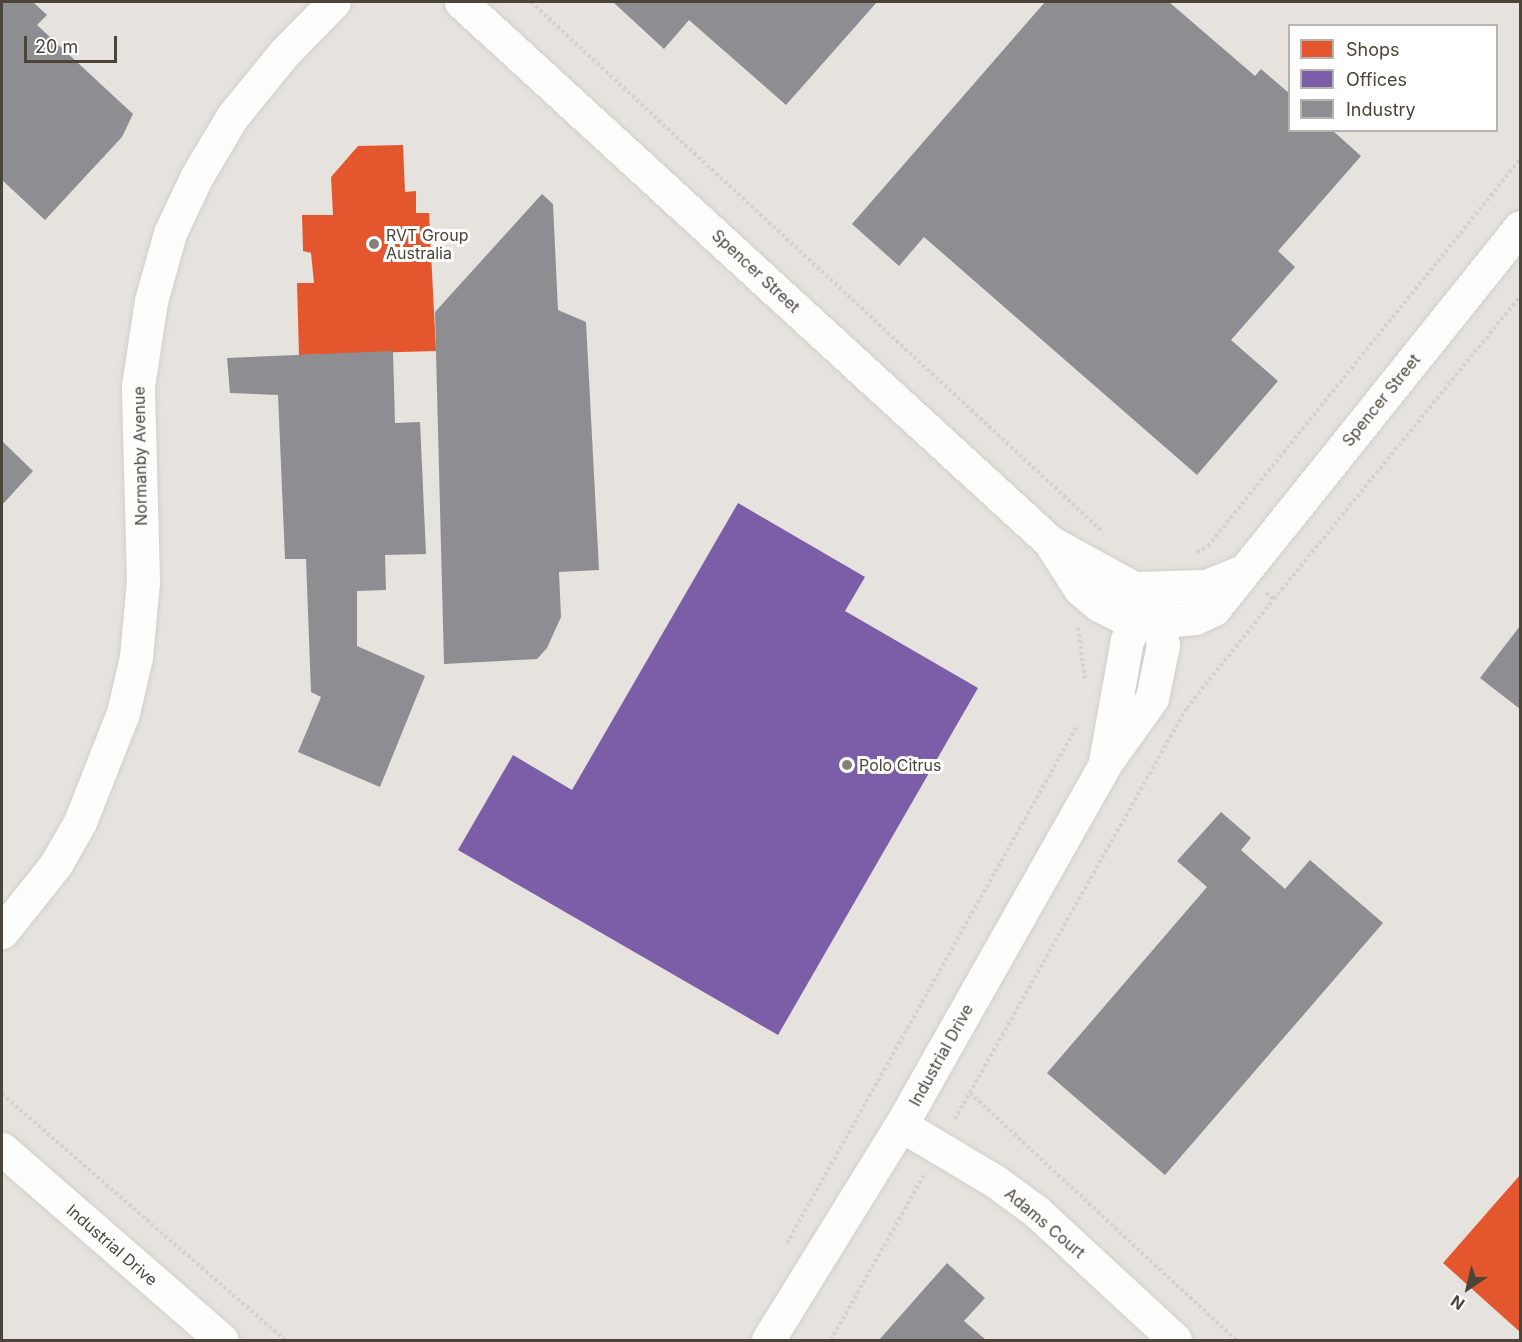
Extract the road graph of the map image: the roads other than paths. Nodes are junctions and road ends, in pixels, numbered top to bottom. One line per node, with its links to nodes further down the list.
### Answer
1 (334, 2): 6 (street, Normanby Avenue)
2 (461, 2): 4 (street, Spencer Street)
3 (1521, 227): 5 (street, Spencer Street)
4 (1050, 542): 5 (street, Spencer Street); 5 (street, Spencer Street)
5 (1150, 611): 7 (street, Industrial Drive)
6 (2, 932)
7 (901, 1125): 10 (street, Industrial Drive); 11 (street, Adams Court)
8 (2, 1149): 9 (street, Industrial Drive)
9 (222, 1341)
10 (768, 1341)
11 (1175, 1341)

